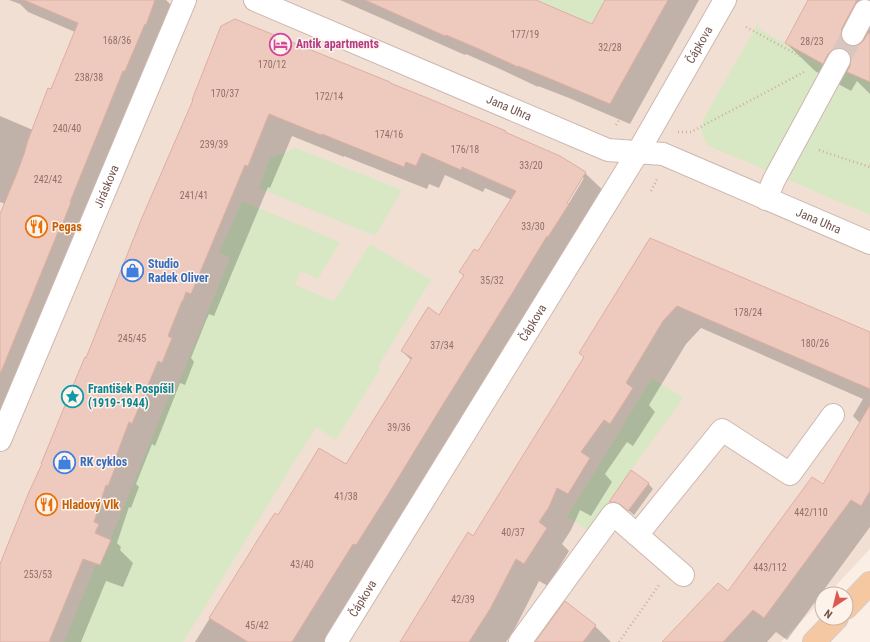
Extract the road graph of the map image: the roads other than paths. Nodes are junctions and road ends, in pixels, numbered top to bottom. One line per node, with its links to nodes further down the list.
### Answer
1 (185, 0): 11 (street, Jiráskova)
2 (255, 0): 7 (street, Jana Uhra)
3 (725, 0): 7 (street, Čápkova)
4 (868, 9): 5 (street)
5 (853, 34)
6 (830, 66): 8 (street)
7 (638, 152): 8 (street, Jana Uhra); 17 (street, Čápkova)
8 (766, 199): 9 (street, Jana Uhra)
9 (870, 243)
10 (833, 415): 12 (street)
11 (0, 440)
12 (637, 536): 13 (street); 18 (street)
13 (677, 571)
14 (870, 583): 15 (main road)
15 (854, 600)
16 (829, 626): 19 (main road)
17 (336, 642)
18 (520, 642)
19 (814, 642)

